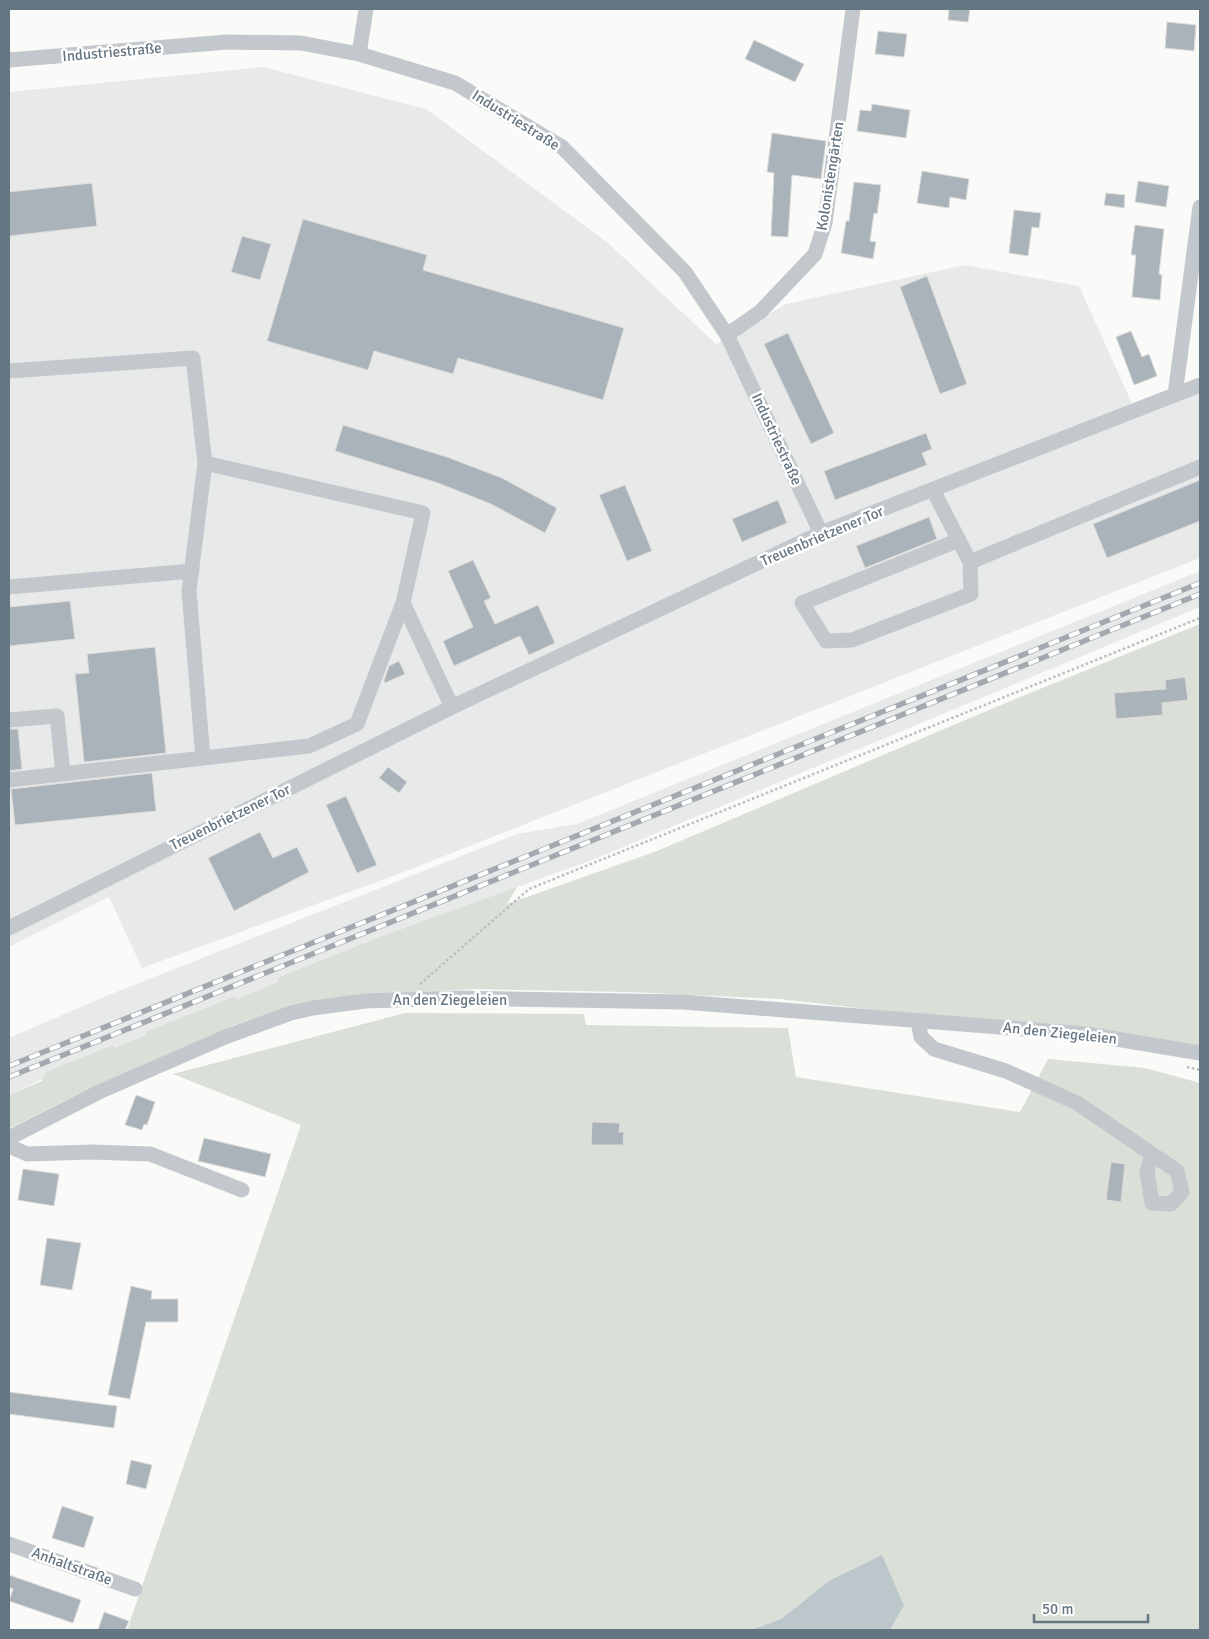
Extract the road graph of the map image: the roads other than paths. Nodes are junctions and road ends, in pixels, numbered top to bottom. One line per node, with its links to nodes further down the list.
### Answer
1 (366, 9): 3 (street)
2 (853, 9): 6 (street, Kolonistengärten)
3 (359, 54): 4 (street, Industriestraße); 6 (street, Industriestraße)
4 (9, 60)
5 (1200, 207): 9 (street)
6 (727, 335): 13 (street, Industriestraße)
7 (9, 371): 10 (street)
8 (1200, 385): 9 (street, Treuenbrietzener Tor)
9 (1175, 395): 12 (street, Treuenbrietzener Tor)
10 (205, 463): 16 (street); 18 (street)
11 (1200, 467): 15 (street)
12 (933, 490): 13 (street, Treuenbrietzener Tor); 14 (street)
13 (821, 533): 19 (street, Treuenbrietzener Tor)
14 (958, 540): 15 (street); 15 (street)
15 (970, 562)
16 (192, 571): 17 (street); 21 (street)
17 (9, 587)
18 (403, 603): 19 (street); 21 (street)
19 (452, 707): 24 (street, Treuenbrietzener Tor)
20 (9, 720): 22 (street)
21 (203, 758): 22 (street)
22 (63, 774): 23 (street)
23 (9, 780)
24 (9, 928)
25 (918, 1020): 26 (street, An den Ziegeleien); 27 (street, An den Ziegeleien); 29 (street)
26 (1200, 1054)
27 (9, 1138)
28 (9, 1146): 30 (street)
29 (1152, 1154)
30 (242, 1190)
31 (9, 1544): 32 (street, Anhaltstraße)
32 (135, 1589)

